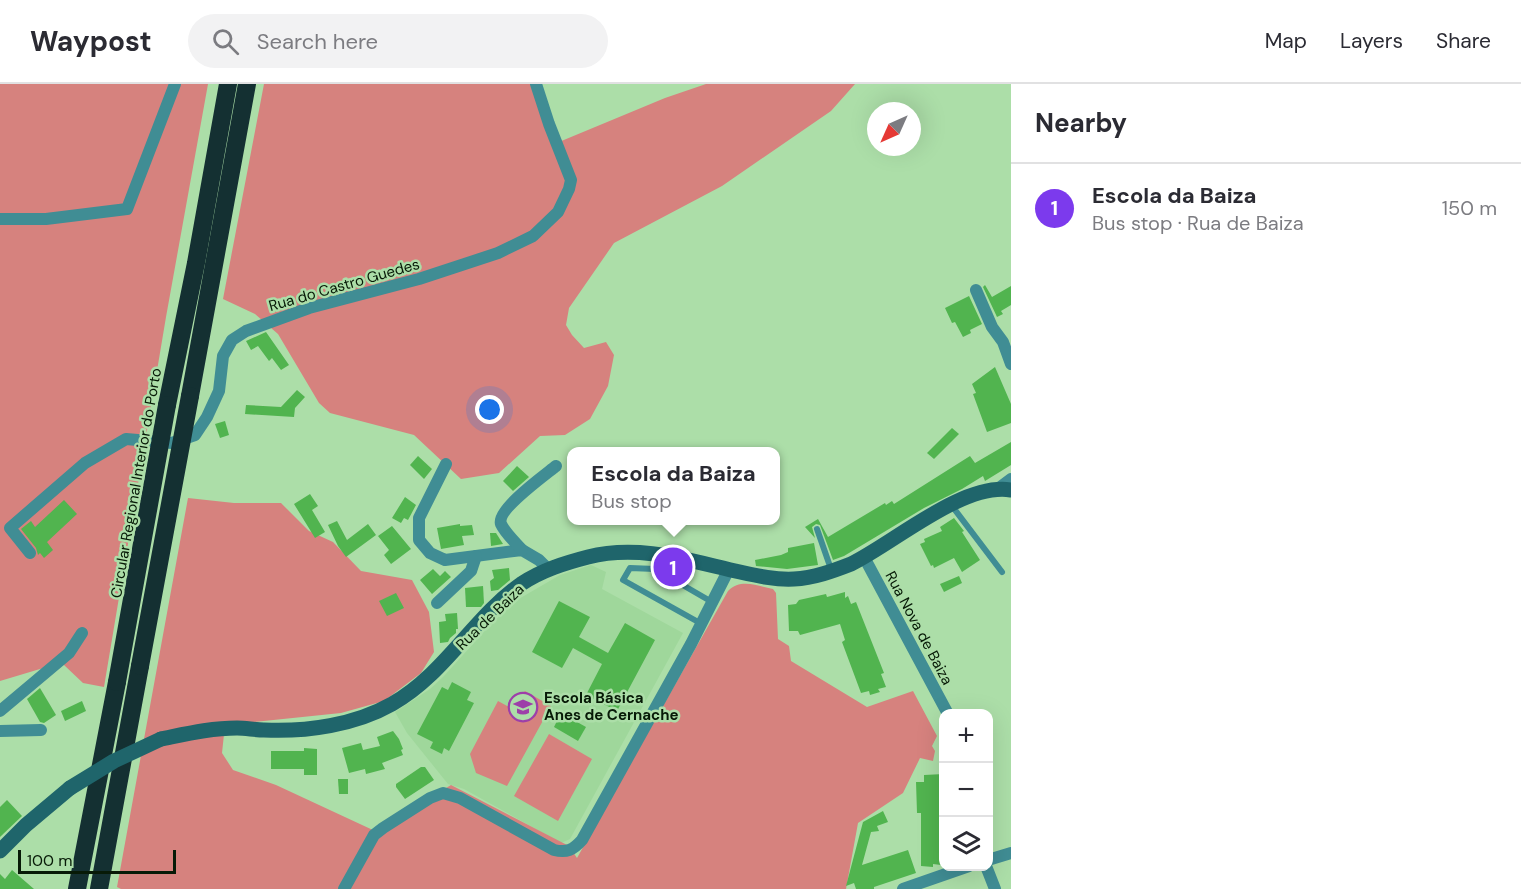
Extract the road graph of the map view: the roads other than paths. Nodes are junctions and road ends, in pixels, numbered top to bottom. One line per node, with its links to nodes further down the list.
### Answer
1 (175, 84): 5 (street)
2 (228, 84): 34 (highway, Circular Regional Interior do Porto, bridge)
3 (247, 84): 35 (highway, bridge)
4 (537, 84): 14 (street, Rua do Castro Guedes)
5 (0, 219)
6 (975, 290): 7 (street)
7 (1011, 364)
8 (446, 464): 15 (street)
9 (555, 466): 13 (street)
10 (1007, 486): 11 (street, Rua de Baiza)
11 (951, 505): 16 (street, Rua de Baiza); 20 (lane)
12 (817, 529): 19 (lane)
13 (522, 550): 15 (street); 17 (street)
14 (30, 553)
15 (476, 556): 22 (street)
16 (864, 557): 19 (street, Rua de Baiza); 25 (street, Rua Nova de Baiza)
17 (548, 569): 18 (street, Rua de Baiza); 29 (street, Rua de Baiza, bridge)
18 (729, 569): 19 (street, Rua de Baiza); 21 (street)
19 (832, 572)
20 (1002, 572)
21 (712, 602): 23 (street); 23 (lane)
22 (437, 603)
23 (700, 623): 36 (street)
24 (82, 633): 26 (street)
25 (945, 709)
26 (0, 711)
27 (41, 730): 28 (street)
28 (0, 731)
29 (0, 851)
30 (1011, 853): 31 (street)
31 (993, 858)
32 (953, 871): 37 (street)
33 (988, 871): 38 (street)
34 (77, 889)
35 (99, 889)
36 (344, 889)
37 (903, 889)
38 (995, 889)

